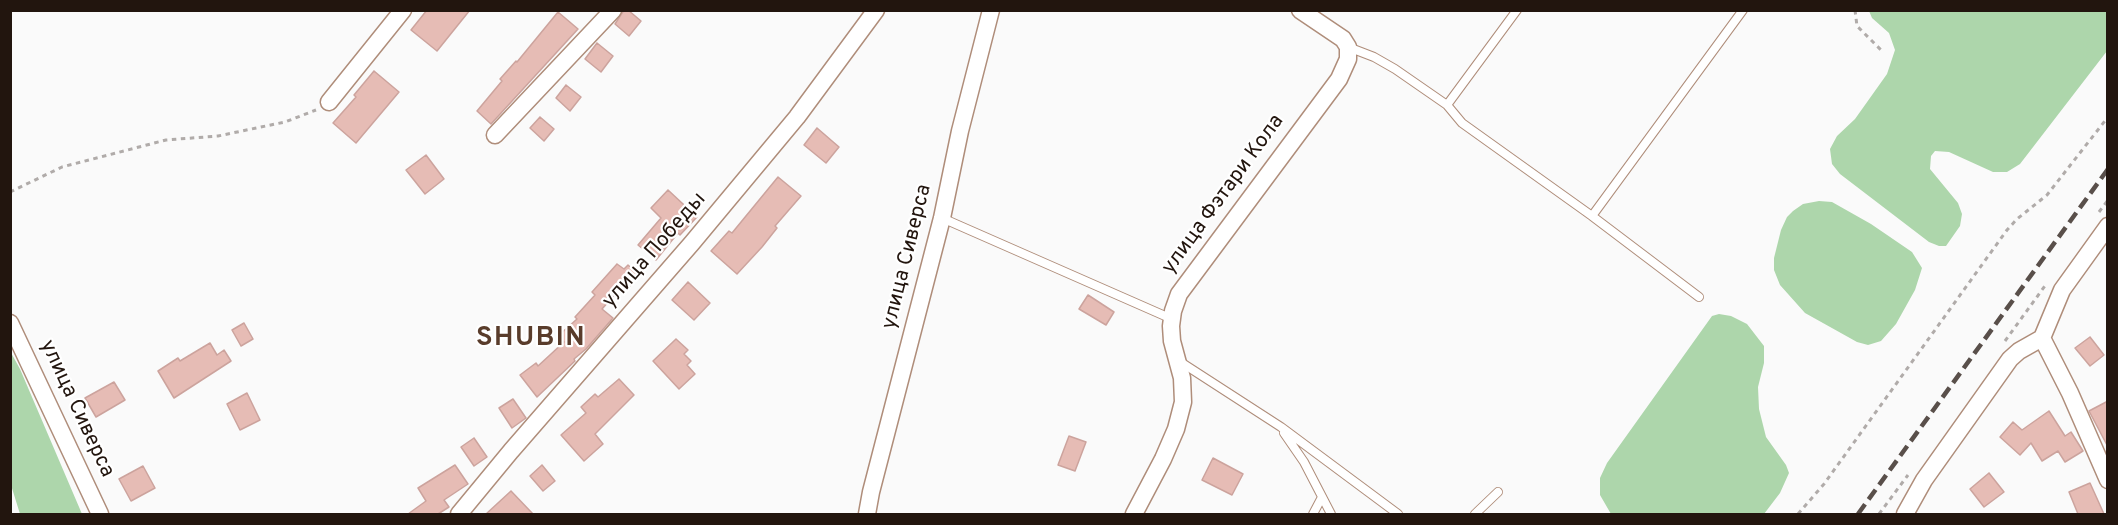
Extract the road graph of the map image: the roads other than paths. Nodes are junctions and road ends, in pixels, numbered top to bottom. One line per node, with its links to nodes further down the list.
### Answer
1 (403, 10): 9 (street)
2 (613, 10): 11 (street)
3 (876, 10): 25 (street, улица Победы)
4 (991, 10): 13 (street, улица Сиверса)
5 (1300, 10): 8 (street)
6 (1517, 10): 10 (lane)
7 (1743, 10): 12 (lane)
8 (1348, 47): 10 (lane); 16 (street, улица Фэтари Кола)
9 (329, 102)
10 (1447, 105): 12 (lane)
11 (495, 135)
12 (1592, 216): 15 (lane)
13 (942, 218): 16 (lane); 26 (street, улица Сиверса)
14 (2108, 226): 18 (street)
15 (1699, 297)
16 (1172, 319): 19 (street, улица Фэтари Кола)
17 (10, 323): 24 (street, улица Сиверса)
18 (2042, 338): 21 (street); 32 (street)
19 (1177, 359): 20 (lane); 27 (street, улица Фэтари Кола)
20 (1281, 427): 23 (lane); 30 (lane)
21 (2108, 480)
22 (1498, 492): 31 (lane)
23 (1322, 497): 28 (lane); 29 (lane)
24 (100, 514)
25 (459, 514)
26 (867, 514)
27 (1134, 514)
28 (1313, 514)
29 (1330, 514)
30 (1398, 514)
31 (1475, 514)
32 (1905, 514)

